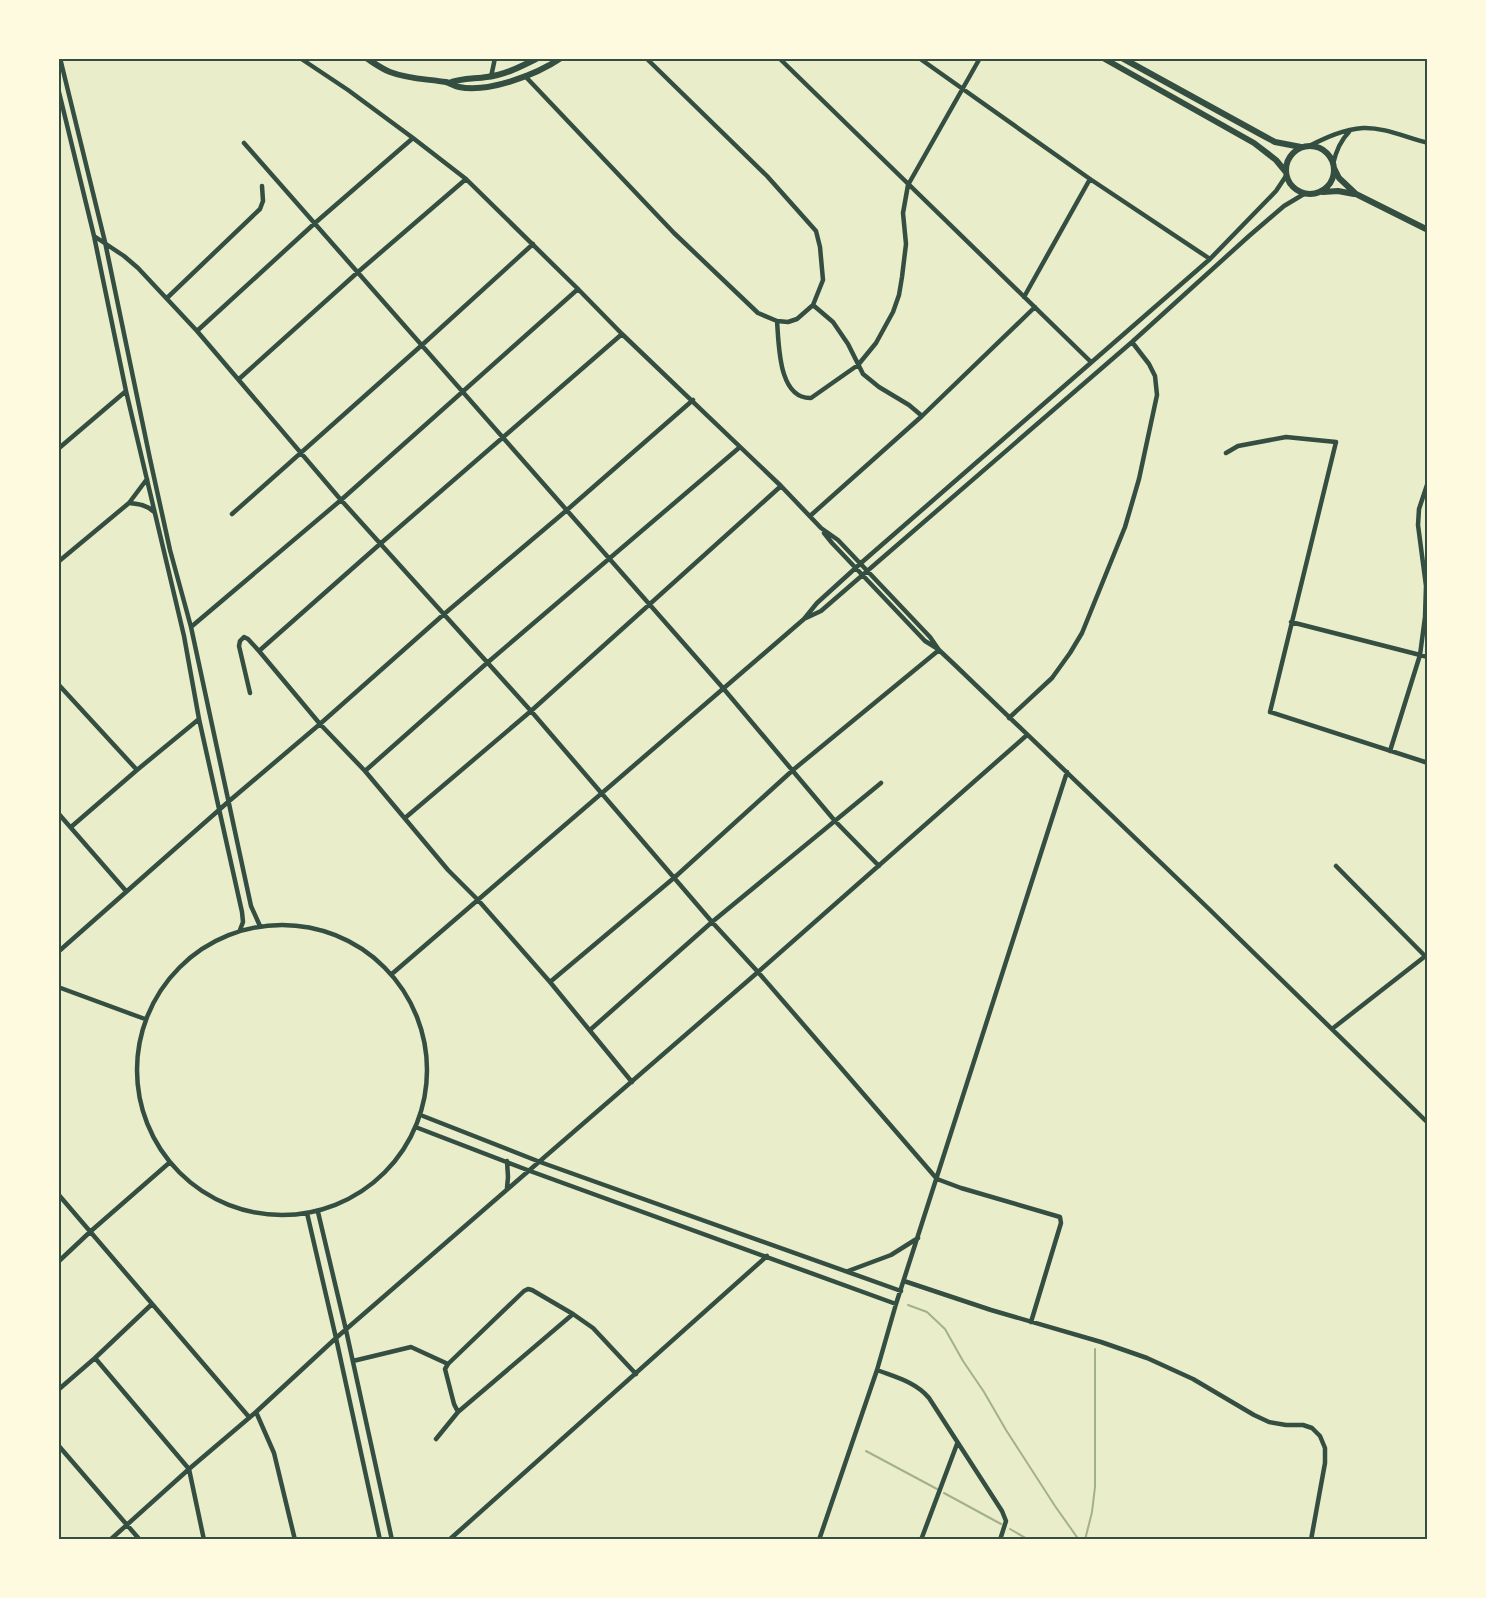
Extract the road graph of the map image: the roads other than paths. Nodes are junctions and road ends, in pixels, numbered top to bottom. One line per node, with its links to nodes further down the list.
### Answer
1 (60, 58): 37 (street)
2 (300, 58): 20 (street)
3 (366, 58): 16 (street)
4 (495, 58): 15 (street)
5 (538, 58): 13 (street)
6 (561, 58): 14 (street)
7 (646, 58): 44 (street)
8 (779, 58): 29 (street)
9 (919, 58): 18 (street)
10 (980, 58): 18 (street)
11 (1103, 58): 26 (street)
12 (1122, 58): 24 (street)
13 (527, 61): 15 (street)
14 (525, 76): 16 (street); 46 (street)
15 (491, 77): 16 (street)
16 (448, 82)
17 (58, 88): 36 (street)
18 (963, 89): 28 (street); 29 (street)
19 (1351, 130): 21 (street); 23 (street); 25 (street)
20 (413, 138): 27 (street); 34 (street)
21 (1428, 143)
22 (244, 144): 34 (street)
23 (1309, 146): 24 (street); 25 (street)
24 (1301, 147): 26 (street)
25 (1333, 165): 31 (street); 33 (street)
26 (1286, 173): 32 (street); 39 (street)
27 (466, 179): 38 (street); 40 (street)
28 (1090, 179): 39 (street); 42 (street)
29 (909, 185): 42 (street); 52 (street)
30 (262, 186): 43 (street)
31 (1319, 193): 32 (street); 33 (street)
32 (1304, 194): 49 (street)
33 (1356, 194): 35 (street)
34 (315, 223): 40 (street); 47 (street)
35 (1428, 230)
36 (94, 236): 37 (street); 54 (street)
37 (105, 242): 43 (street); 84 (street)
38 (533, 244): 41 (street); 50 (street)
39 (1210, 259): 51 (street)
40 (358, 272): 50 (street); 53 (street)
41 (578, 289): 48 (street); 55 (street)
42 (1024, 297): 45 (street)
43 (166, 298): 47 (street)
44 (813, 305): 46 (street); 52 (street)
45 (1035, 307): 51 (street); 57 (street)
46 (777, 321): 52 (street)
47 (197, 331): 53 (street)
48 (622, 334): 56 (street); 58 (street)
49 (1132, 342): 78 (street); 94 (street)
50 (422, 345): 55 (street); 61 (street)
51 (1091, 362): 76 (street)
52 (858, 365): 57 (street)
53 (239, 379): 61 (street)
54 (126, 391): 60 (street); 63 (street)
55 (463, 392): 58 (street); 66 (street)
56 (693, 400): 59 (street); 68 (street)
57 (922, 416): 71 (street)
58 (502, 437): 68 (street); 73 (street)
59 (741, 447): 65 (street); 74 (street)
60 (58, 449)
61 (300, 453): 66 (street); 70 (street)
62 (1226, 453): 83 (street)
63 (147, 479): 67 (street); 69 (street)
64 (1428, 482): 87 (street)
65 (781, 486): 71 (street); 80 (street)
66 (341, 500): 73 (street); 84 (street)
67 (129, 503): 69 (street); 75 (street)
68 (567, 510): 74 (street); 81 (street)
69 (155, 512): 95 (street)
70 (232, 514)
71 (810, 516): 72 (street)
72 (821, 528): 76 (street); 77 (street)
73 (380, 544): 81 (street); 86 (street)
74 (609, 559): 80 (street); 89 (street)
75 (58, 562)
76 (861, 563): 77 (street); 78 (street)
77 (856, 568): 79 (street); 82 (street)
78 (867, 570): 79 (street); 85 (street)
79 (862, 575): 82 (street); 85 (street)
80 (650, 605): 91 (street); 93 (street)
81 (443, 615): 89 (street); 96 (street)
82 (804, 620): 91 (street)
83 (1291, 622): 87 (street); 98 (street)
84 (191, 627): 106 (street)
85 (939, 650): 94 (street); 101 (street)
86 (259, 651): 92 (street); 96 (street)
87 (1420, 655): 88 (street); 98 (street)
88 (1428, 657)
89 (487, 663): 93 (street); 102 (street)
90 (58, 684): 100 (street)
91 (723, 688): 101 (street); 105 (street)
92 (250, 693)
93 (531, 711): 105 (street); 109 (street)
94 (1009, 718): 97 (street)
95 (199, 719): 100 (street); 107 (street)
96 (320, 724): 102 (street); 106 (street)
97 (1027, 735): 103 (street); 112 (street)
98 (1390, 751): 99 (street)
99 (1428, 763)
100 (136, 770): 111 (street)
101 (793, 770): 110 (street); 114 (street)
102 (365, 771): 109 (street)
103 (1067, 772): 127 (street); 137 (street)
104 (880, 783): 110 (street)
105 (601, 794): 114 (street); 116 (street)
106 (228, 802): 107 (street); 118 (street)
107 (219, 811): 115 (street); 119 (street)
108 (58, 813): 111 (street)
109 (405, 818): 116 (street)
110 (835, 821): 112 (street); 117 (street)
111 (71, 827): 115 (street)
112 (879, 866): 122 (street)
113 (1336, 867): 121 (street)
114 (675, 878): 117 (street); 124 (street)
115 (126, 891): 120 (street)
116 (478, 900): 123 (street); 124 (street)
117 (712, 922): 122 (street); 128 (street)
118 (260, 926): 119 (street); 123 (street)
119 (240, 930): 126 (street)
120 (58, 952)
121 (1426, 955): 127 (street)
122 (758, 972): 129 (street); 137 (street)
123 (393, 973): 130 (street)
124 (550, 982): 128 (street)
125 (58, 987): 126 (street)
126 (146, 1019): 135 (street)
127 (1332, 1029): 131 (street)
128 (590, 1030): 129 (street)
129 (632, 1082): 134 (street)
130 (423, 1116): 132 (street); 134 (street)
131 (1428, 1123)
132 (418, 1128): 133 (street); 140 (street)
133 (507, 1161): 136 (street); 138 (street)
134 (540, 1162): 136 (street); 146 (street)
135 (169, 1163): 141 (street); 142 (street)
136 (530, 1171): 138 (street); 144 (street)
137 (937, 1179): 143 (street); 152 (street)
138 (507, 1190): 153 (street)
139 (58, 1194): 142 (street)
140 (318, 1212): 141 (street); 153 (street)
141 (307, 1213): 154 (street)
142 (91, 1232): 145 (street); 149 (street)
143 (918, 1238): 146 (street); 147 (street)
144 (767, 1256): 150 (street); 159 (street)
145 (58, 1262)
146 (846, 1272): 148 (street)
147 (904, 1281): 148 (street); 152 (street)
148 (900, 1291): 150 (street)
149 (152, 1304): 155 (street); 163 (street)
150 (896, 1304): 158 (street)
151 (573, 1314): 157 (street); 159 (street); 162 (street)
152 (1031, 1322): 179 (street)
153 (346, 1330): 154 (street); 156 (street)
154 (336, 1338): 161 (street); 173 (street)
155 (95, 1359): 160 (street); 167 (street)
156 (353, 1361): 157 (street); 174 (street)
157 (448, 1364): 162 (street)
158 (877, 1370): 165 (street); 176 (street)
159 (636, 1374): 175 (street)
160 (58, 1390)
161 (256, 1412): 163 (street); 172 (street)
162 (458, 1412): 164 (street)
163 (249, 1418): 167 (street)
164 (436, 1439)
165 (957, 1443): 177 (street); 178 (street)
166 (58, 1445): 168 (street)
167 (189, 1469): 168 (street); 171 (street)
168 (127, 1524): 169 (street); 170 (street)
169 (110, 1539)
170 (140, 1539)
171 (204, 1539)
172 (296, 1539)
173 (380, 1539)
174 (392, 1539)
175 (449, 1539)
176 (819, 1539)
177 (921, 1539)
178 (1000, 1539)
179 (1311, 1539)

